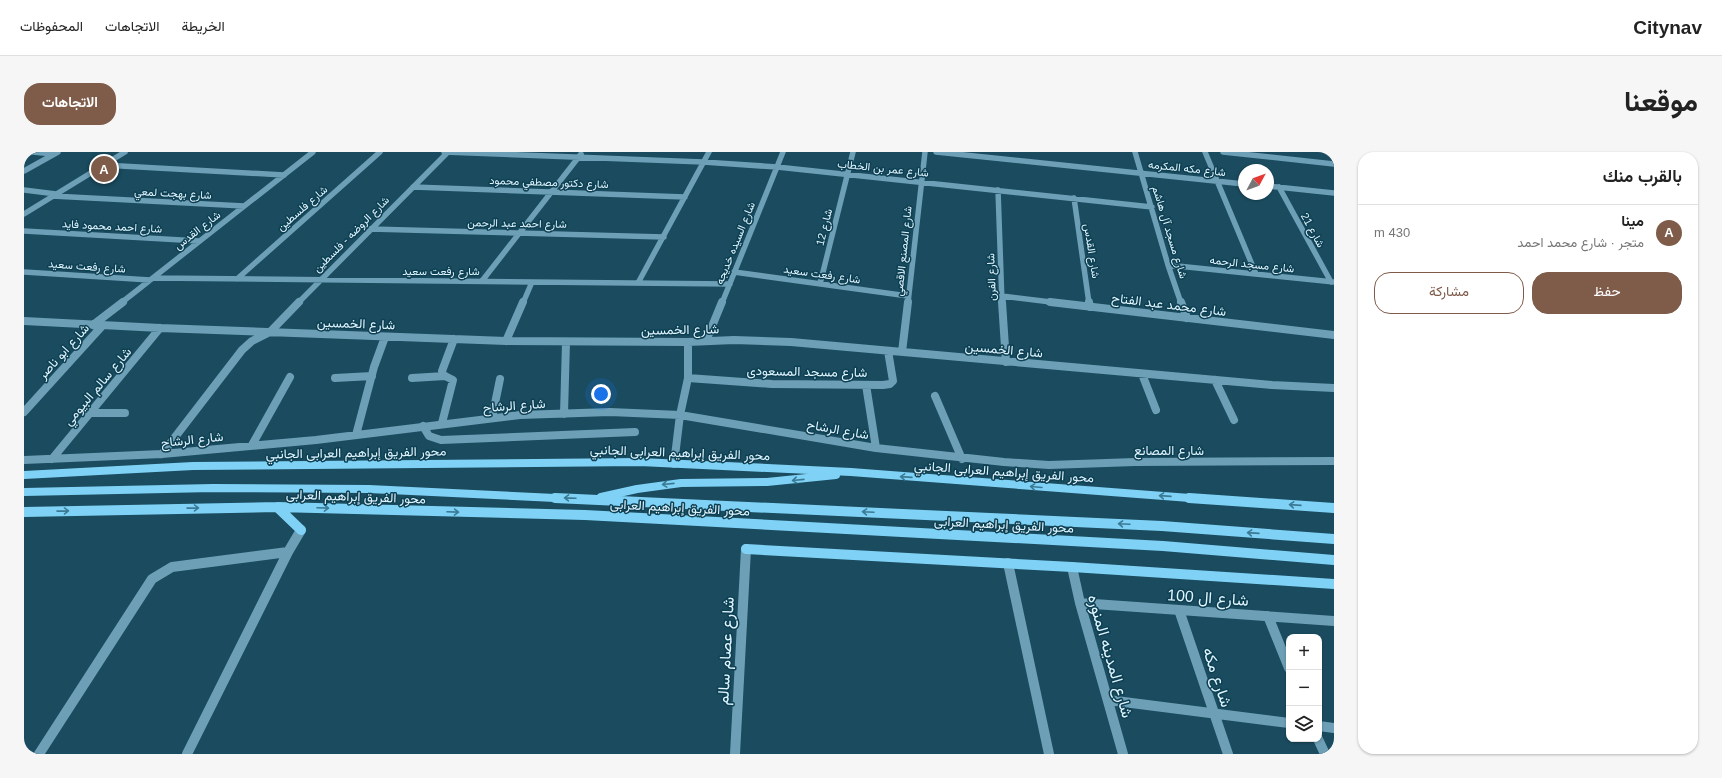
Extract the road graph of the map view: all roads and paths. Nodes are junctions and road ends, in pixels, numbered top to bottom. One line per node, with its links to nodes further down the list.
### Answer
1 (33, 152): 16 (street)
2 (125, 152): 22 (street)
3 (313, 152): 27 (street, شارع القدس)
4 (380, 152): 54 (street, شارع فلسطين)
5 (444, 152): 6 (street, شارع عمر بن الخطاب)
6 (448, 152): 17 (street, شارع عمر بن الخطاب); 31 (street, شارع الروضه - فلسطين)
7 (646, 152): 19 (street)
8 (709, 152): 20 (street)
9 (783, 152): 23 (street, شارع السيده خديجه)
10 (853, 152): 26 (street)
11 (925, 152): 29 (street, شارع المصنع الاقصي)
12 (936, 152): 25 (street, شارع مكه المكرمه)
13 (1135, 152): 25 (street, شارع مسجد آل هاشم)
14 (1205, 152): 28 (street)
15 (1223, 152): 21 (street)
16 (55, 153): 24 (street)
17 (515, 153): 18 (street, شارع عمر بن الخطاب)
18 (580, 155): 19 (street, شارع عمر بن الخطاب); 36 (street)
19 (640, 160): 20 (street, شارع عمر بن الخطاب)
20 (703, 162): 23 (street, شارع عمر بن الخطاب); 39 (street)
21 (1334, 164)
22 (103, 166): 27 (street); 38 (street)
23 (777, 167): 26 (street, شارع عمر بن الخطاب); 51 (street, شارع السيده خديجه)
24 (24, 171)
25 (1142, 173): 28 (street, شارع مكه المكرمه); 42 (street, شارع مسجد آل هاشم)
26 (847, 174): 29 (street, شارع عمر بن الخطاب); 61 (street, شارع 12)
27 (284, 175): 41 (street, شارع القدس)
28 (1216, 181): 30 (street, شارع مكه المكرمه); 52 (street)
29 (921, 182): 35 (street, شارع عمر بن الخطاب); 62 (street, شارع المصنع الاقصي)
30 (1238, 183)
31 (413, 187): 36 (street, شارع دكتور مصطفي محمود); 44 (street, شارع الروضه - فلسطين)
32 (1274, 187): 33 (street)
33 (1278, 187): 37 (street); 58 (street, شارع 21)
34 (24, 190): 38 (street, شارع بهجت لمعي)
35 (998, 190): 40 (street, شارع عمر بن الخطاب); 63 (street, شارع الفرن)
36 (550, 192): 39 (street, شارع دكتور مصطفي محمود); 46 (street)
37 (1334, 193)
38 (54, 195): 41 (street, شارع بهجت لمعي); 43 (street)
39 (685, 198): 47 (street)
40 (1074, 198): 42 (street, شارع عمر بن الخطاب); 64 (street, شارع القدس)
41 (244, 206): 48 (street, شارع القدس)
42 (1152, 207): 49 (street, شارع مسجد آل هاشم)
43 (24, 214)
44 (370, 229): 46 (street, شارع احمد عبد الرحمن); 55 (street, شارع الروضه - فلسطين)
45 (24, 231): 48 (street, شارع احمد محمود فايد)
46 (520, 233): 47 (street, شارع احمد عبد الرحمن); 56 (street)
47 (664, 237): 59 (street)
48 (199, 241): 53 (street, شارع القدس)
49 (1168, 265): 52 (street, شارع مسجد الرحمه); 65 (street, شارع مسجد آل هاشم)
50 (24, 272): 53 (street, شارع رفعت سعيد)
51 (734, 272): 60 (street, شارع السيده خديجه); 61 (street, شارع رفعت سعيد)
52 (1256, 274): 58 (street, شارع مسجد الرحمه)
53 (151, 279): 54 (street, شارع رفعت سعيد); 67 (street, شارع القدس)
54 (237, 279): 55 (street, شارع رفعت سعيد)
55 (320, 280): 56 (street, شارع رفعت سعيد); 70 (street, شارع الروضه - فلسطين)
56 (482, 282): 57 (street, شارع رفعت سعيد)
57 (532, 282): 59 (street, شارع رفعت سعيد); 74 (street)
58 (1332, 282)
59 (638, 283): 60 (street, شارع رفعت سعيد)
60 (730, 284): 75 (street, شارع السيده خديجه)
61 (820, 284): 62 (street, شارع رفعت سعيد)
62 (908, 296): 79 (street, شارع المصنع الاقصي)
63 (1002, 296): 64 (street, شارع محمد عبد الفتاح); 80 (street, شارع الفرن)
64 (1090, 307): 65 (street, شارع محمد عبد الفتاح)
65 (1187, 318): 71 (street, شارع محمد عبد الفتاح)
66 (24, 320): 67 (street, شارع الخمسين)
67 (93, 325): 68 (street, شارع الخمسين)
68 (103, 325): 69 (street, شارع الخمسين); 94 (street, شارع ابو ناصر)
69 (160, 328): 70 (street, شارع الخمسين); 95 (street, شارع سالم البيومي)
70 (270, 332): 72 (street, شارع الخمسين); 107 (street)
71 (1334, 335)
72 (386, 337): 73 (street, شارع الخمسين); 82 (street)
73 (454, 339): 74 (street, شارع الخمسين); 83 (street)
74 (506, 341): 76 (street, شارع الخمسين)
75 (706, 341): 77 (street, شارع الخمسين); 78 (street, شارع الخمسين)
76 (566, 342): 77 (street, شارع الخمسين); 97 (street)
77 (688, 342): 87 (street)
78 (888, 351): 79 (street, شارع الخمسين); 90 (street, شارع مسجد المسعودى)
79 (902, 352): 80 (street, شارع الخمسين)
80 (1006, 362): 81 (street, شارع الخمسين)
81 (1142, 374): 89 (street, شارع الخمسين); 93 (street)
82 (372, 376): 85 (street); 104 (street)
83 (445, 376): 86 (street); 101 (street)
84 (290, 377): 105 (street)
85 (335, 378)
86 (412, 378)
87 (688, 378): 90 (street, شارع مسجد المسعودى); 98 (street)
88 (500, 379): 99 (street)
89 (1215, 380): 91 (street, شارع الخمسين); 100 (street)
90 (866, 385): 106 (street)
91 (1334, 388)
92 (935, 396): 109 (street)
93 (1156, 410)
94 (24, 412)
95 (90, 413): 96 (street); 108 (street, شارع سالم البيومي)
96 (125, 413)
97 (564, 414): 98 (street, شارع الرشاح); 99 (street, شارع الرشاح)
98 (680, 415): 106 (street, شارع الرشاح); 113 (street)
99 (492, 418): 101 (street, شارع الرشاح)
100 (1234, 420)
101 (442, 423): 102 (street, شارع الرشاح)
102 (422, 426): 103 (street); 104 (street, شارع الرشاح)
103 (635, 432)
104 (356, 435): 105 (street, شارع الرشاح)
105 (252, 445): 107 (street, شارع الرشاح)
106 (876, 448): 109 (street, شارع الرشاح)
107 (162, 454): 108 (street, شارع الرشاح)
108 (52, 459): 110 (street, شارع الرشاح)
109 (962, 459): 111 (street, شارع الرشاح)
110 (24, 460)
111 (1004, 462): 112 (street, شارع المصانع)
112 (1334, 462)
113 (674, 464): 114 (main road, محور الفريق إبراهيم العرابى الجانبي); 115 (main road, محور الفريق إبراهيم العرابى الجانبي)
114 (851, 472): 117 (main road, one-way to 117); 119 (main road, محور الفريق إبراهيم العرابى الجانبي, one-way to 114)
115 (24, 475)
116 (24, 492): 117 (main road, محور الفريق إبراهيم العرابى, one-way to 116)
117 (593, 499): 122 (main road, محور الفريق إبراهيم العرابى, one-way to 117)
118 (277, 507): 120 (main road, محور الفريق إبراهيم العرابى, one-way to 118); 121 (main road); 125 (main road, محور الفريق إبراهيم العرابى, one-way to 125)
119 (1334, 508)
120 (24, 512)
121 (301, 530): 124 (street)
122 (1334, 539)
123 (746, 549): 126 (main road); 142 (street, شارع عصام سالم)
124 (288, 552): 140 (street); 141 (street)
125 (1334, 560)
126 (1008, 563): 127 (main road); 143 (street)
127 (1072, 567): 128 (main road); 129 (street, شارع المدينه المنوره)
128 (1334, 584)
129 (1080, 603): 130 (street, شارع ال 100); 134 (street, شارع المدينه المنوره)
130 (1179, 610): 131 (street, شارع ال 100); 135 (street, شارع مكه)
131 (1268, 616): 132 (street, شارع ال 100); 133 (street)
132 (1334, 621)
133 (1286, 661)
134 (1108, 700): 135 (street); 144 (street, شارع المدينه المنوره)
135 (1213, 713): 136 (street); 145 (street, شارع مكه)
136 (1286, 723)
137 (1322, 726): 138 (street)
138 (1334, 728)
139 (1319, 742): 146 (street)
140 (39, 754)
141 (187, 754)
142 (735, 754)
143 (1049, 754)
144 (1123, 754)
145 (1228, 754)
146 (1325, 754)

